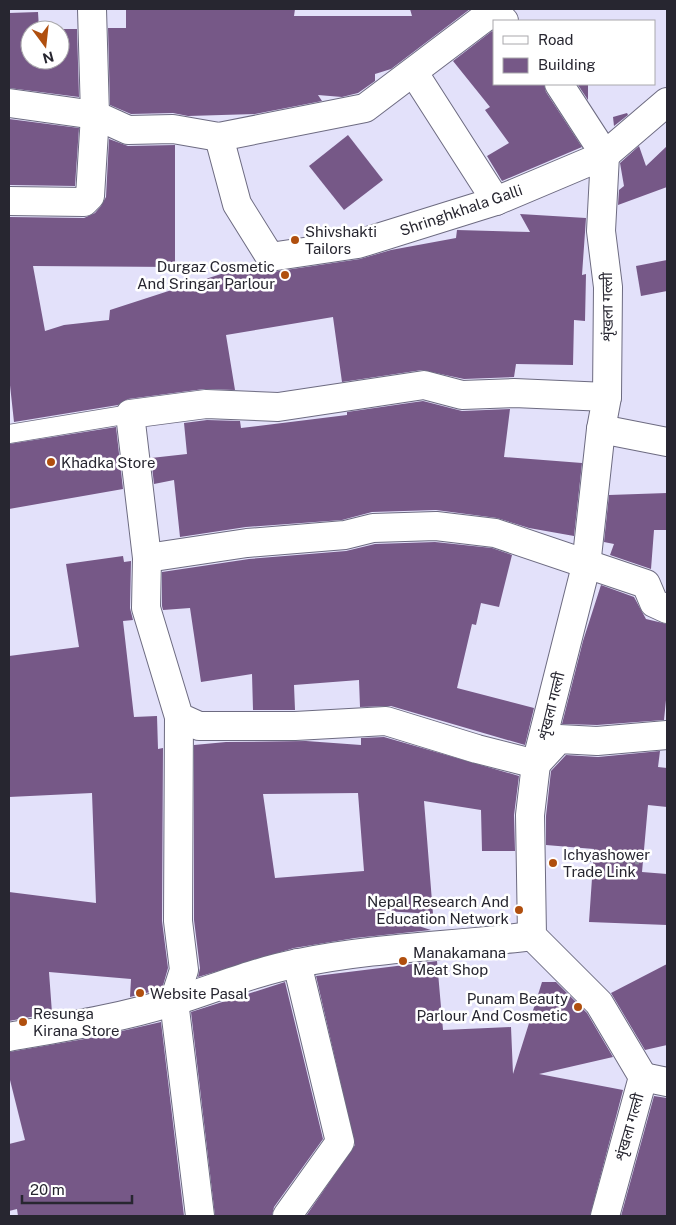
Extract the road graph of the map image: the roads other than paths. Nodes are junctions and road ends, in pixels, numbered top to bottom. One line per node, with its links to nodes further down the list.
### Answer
1 (92, 9): 7 (street)
2 (503, 20): 3 (street)
3 (414, 73): 8 (street); 11 (street)
4 (560, 85): 9 (street)
5 (667, 102): 9 (street, Shringhkhala Galli)
6 (9, 103): 7 (street)
7 (95, 115): 8 (street); 10 (street)
8 (218, 137): 11 (street, Shringhkhala Galli)
9 (605, 155): 11 (street, Shringhkhala Galli); 12 (street, शृंखला गल्ली)
10 (9, 201)
11 (496, 201)
12 (607, 397): 13 (street); 14 (street, शृंखला गल्ली)
13 (130, 414): 15 (lane); 17 (street)
14 (601, 429): 16 (street); 18 (street, शृंखला गल्ली)
15 (9, 434)
16 (667, 442)
17 (147, 558): 18 (street); 20 (street)
18 (586, 566): 19 (street); 22 (street, शृंखला गल्ली)
19 (667, 609)
20 (179, 717): 22 (street); 25 (street)
21 (667, 735): 22 (street)
22 (536, 764): 23 (street, शृंखला गल्ली)
23 (532, 936): 24 (street); 27 (street, शृंखला गल्ली)
24 (297, 963): 25 (street); 29 (street)
25 (174, 1001): 26 (street); 28 (street)
26 (9, 1037)
27 (655, 1079): 30 (street, शृंखला गल्ली)
28 (200, 1216)
29 (287, 1216)
30 (604, 1216)

